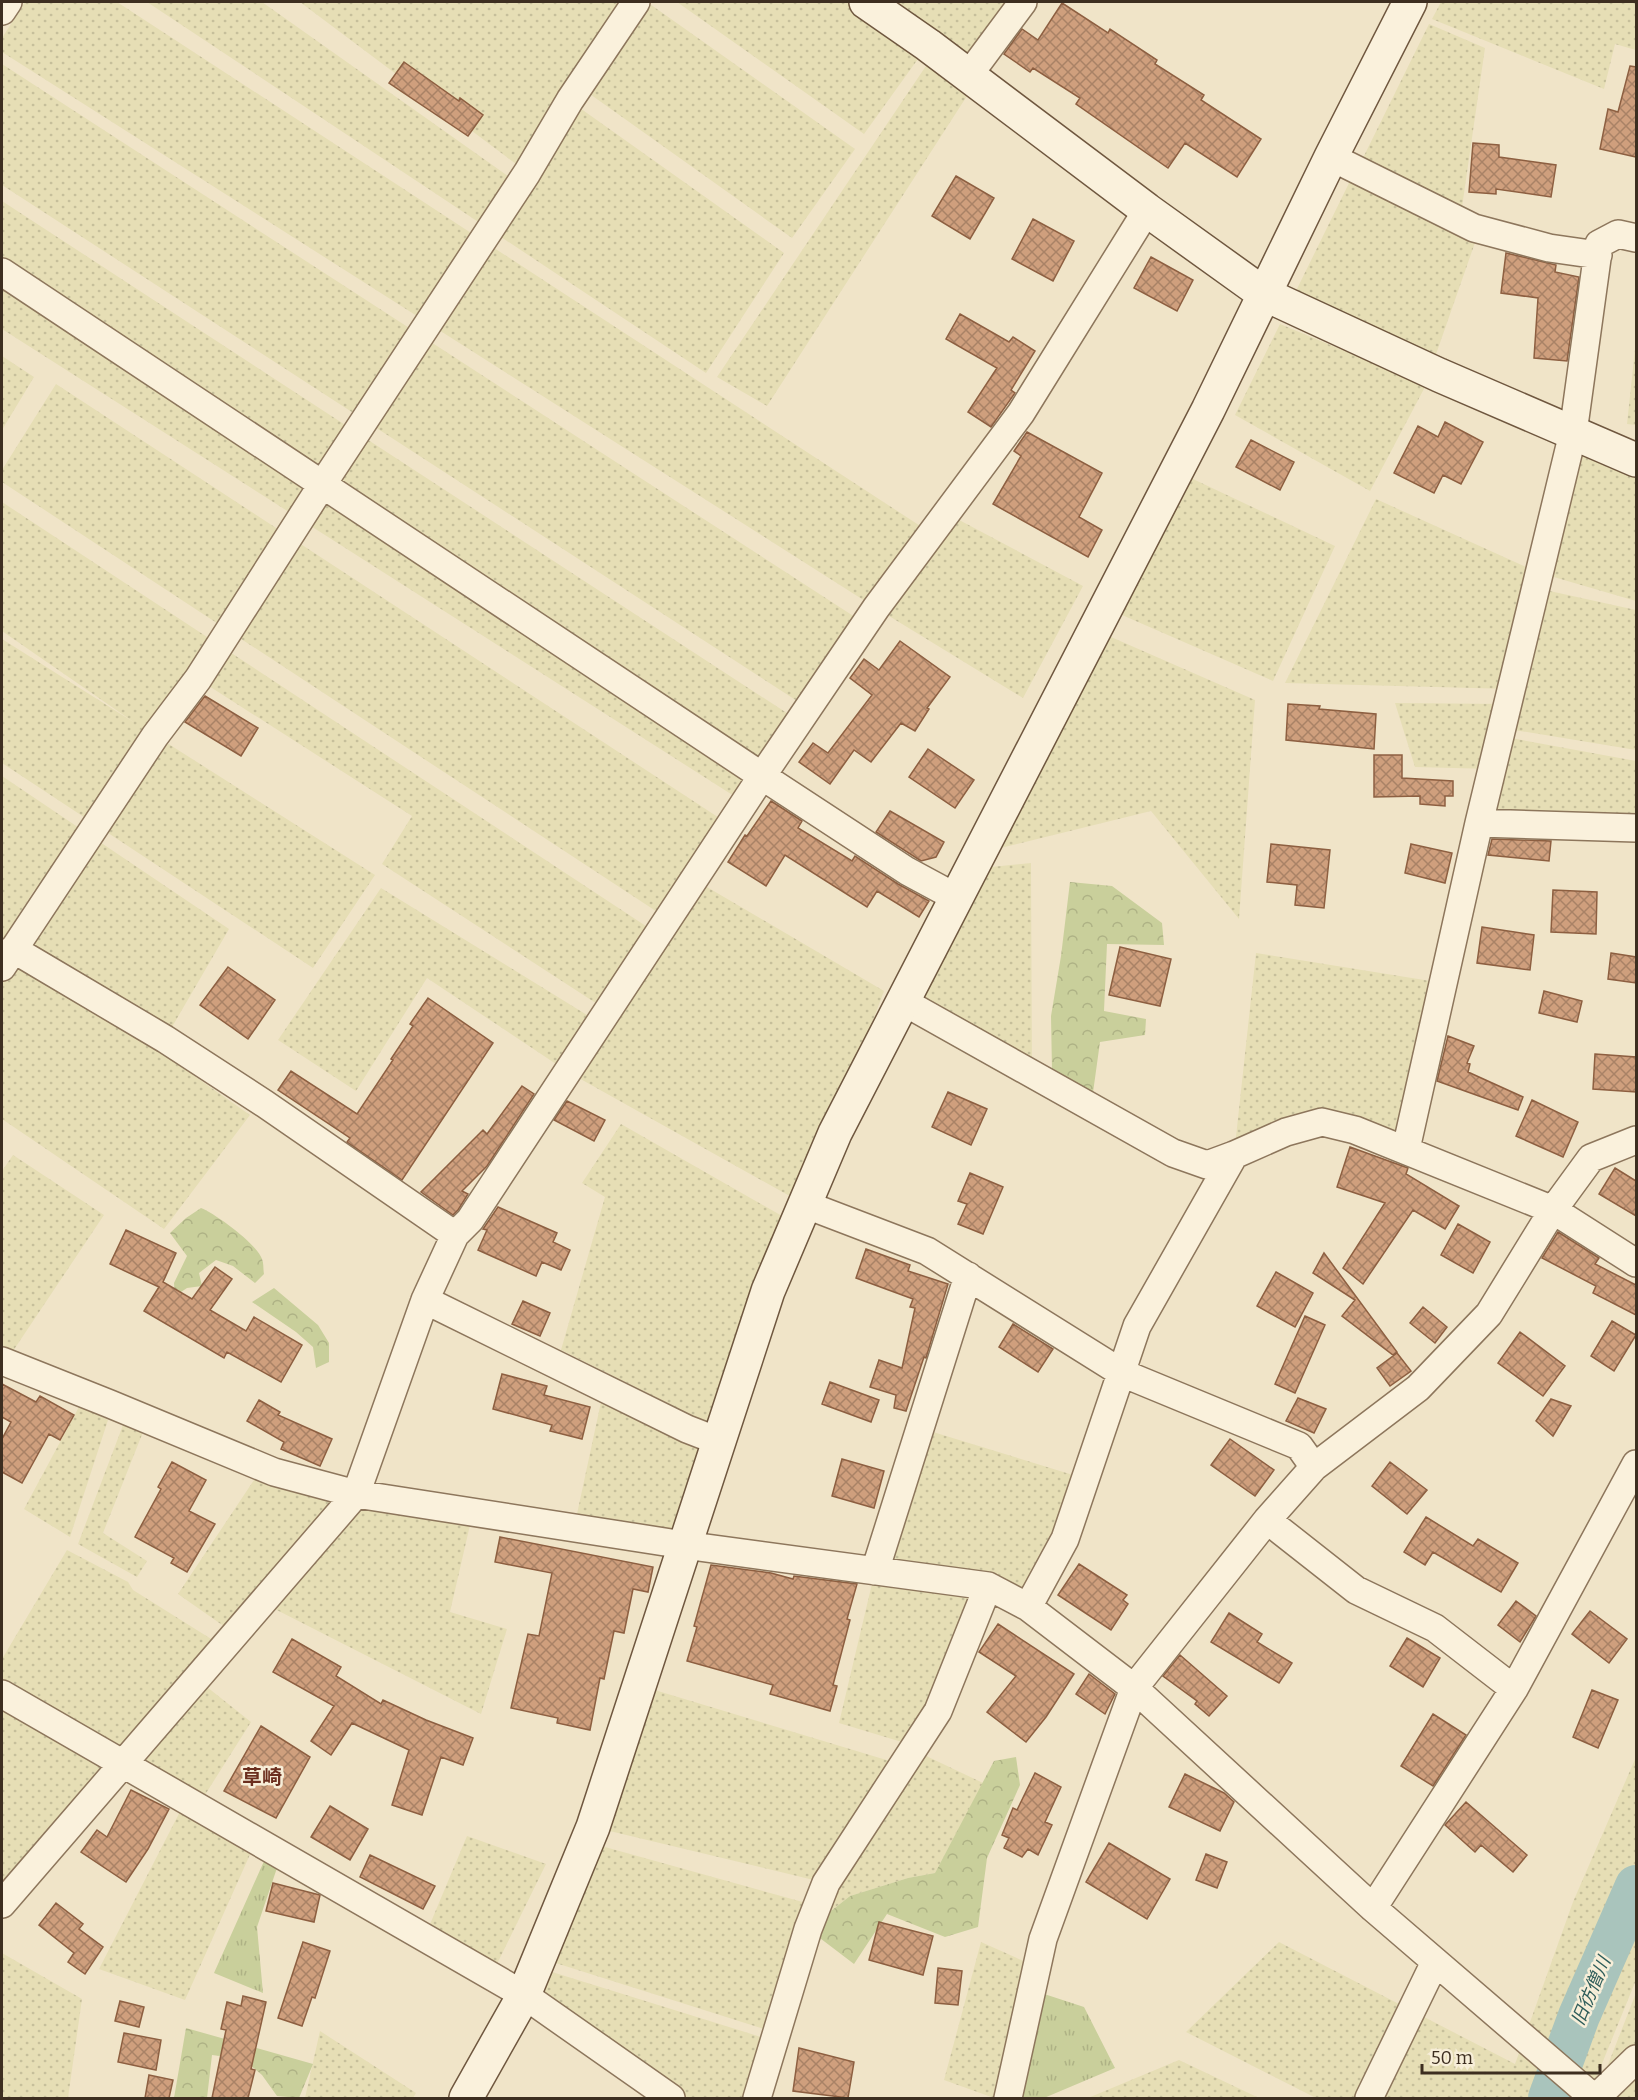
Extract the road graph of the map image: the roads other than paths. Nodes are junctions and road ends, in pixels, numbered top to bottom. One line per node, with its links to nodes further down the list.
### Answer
1 (8, 2): 6 (street)
2 (636, 2): 16 (street)
3 (866, 2): 7 (street)
4 (1023, 2): 7 (street)
5 (1410, 2): 8 (street)
6 (2, 11)
7 (968, 76): 9 (street)
8 (1331, 157): 11 (street); 13 (street)
9 (1147, 210): 13 (street); 17 (street)
10 (1636, 238): 11 (street)
11 (1598, 255): 14 (street)
12 (2, 272): 16 (street)
13 (1264, 294): 14 (street); 20 (street)
14 (1573, 433): 15 (street); 18 (street)
15 (1636, 460)
16 (322, 485): 17 (street); 21 (street)
17 (762, 776): 20 (street); 28 (street)
18 (1479, 823): 19 (street); 24 (street)
19 (1636, 828)
20 (957, 898): 22 (street)
21 (7, 958): 28 (street)
22 (904, 1002): 25 (street); 26 (street)
23 (1636, 1140): 27 (street)
24 (1406, 1149): 25 (street); 27 (street)
25 (1234, 1155): 33 (street)
26 (804, 1204): 30 (street); 34 (street)
27 (1553, 1210): 29 (street); 36 (street)
28 (455, 1235): 31 (street)
29 (1636, 1263)
30 (968, 1276): 33 (street); 40 (street)
31 (425, 1300): 34 (street); 37 (street)
32 (2, 1361): 37 (street)
33 (1122, 1373): 36 (street); 42 (street)
34 (718, 1441): 39 (street)
35 (1636, 1464): 44 (street)
36 (1314, 1467): 38 (street)
37 (356, 1494): 39 (street); 46 (street)
38 (1268, 1520): 43 (street); 44 (street)
39 (684, 1545): 40 (street); 50 (street)
40 (875, 1571): 41 (street)
41 (988, 1586): 42 (street); 54 (street)
42 (1028, 1607): 43 (street)
43 (1134, 1688): 48 (street); 55 (street)
44 (1514, 1689): 48 (street)
45 (2, 1694): 46 (street)
46 (123, 1764): 47 (street); 50 (street)
47 (2, 1904)
48 (1373, 1908): 49 (street)
49 (1436, 1962): 56 (street); 57 (street)
50 (524, 1995): 52 (street); 53 (street)
51 (1636, 2059): 57 (street)
52 (466, 2098)
53 (671, 2098)
54 (757, 2098)
55 (1008, 2098)
56 (1369, 2098)
57 (1595, 2098)

